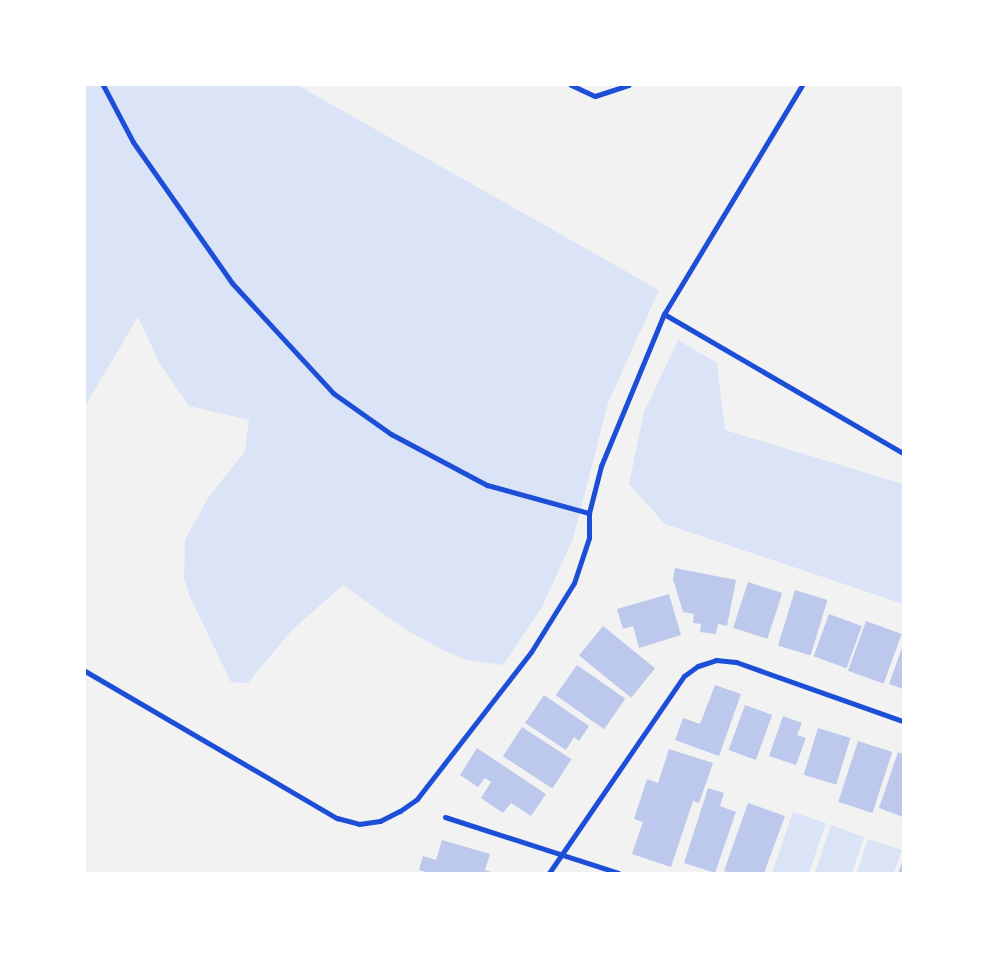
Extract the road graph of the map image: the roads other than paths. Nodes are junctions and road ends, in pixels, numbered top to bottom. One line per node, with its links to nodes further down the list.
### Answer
1 (103, 85): 7 (street)
2 (571, 85): 3 (street)
3 (628, 85)
4 (802, 85): 5 (street)
5 (664, 314): 6 (street); 7 (street)
6 (903, 453)
7 (589, 513): 8 (street)
8 (85, 671)
9 (903, 721): 11 (street)
10 (445, 817): 11 (street)
11 (562, 854): 12 (street); 13 (street)
12 (549, 873)
13 (618, 873)

